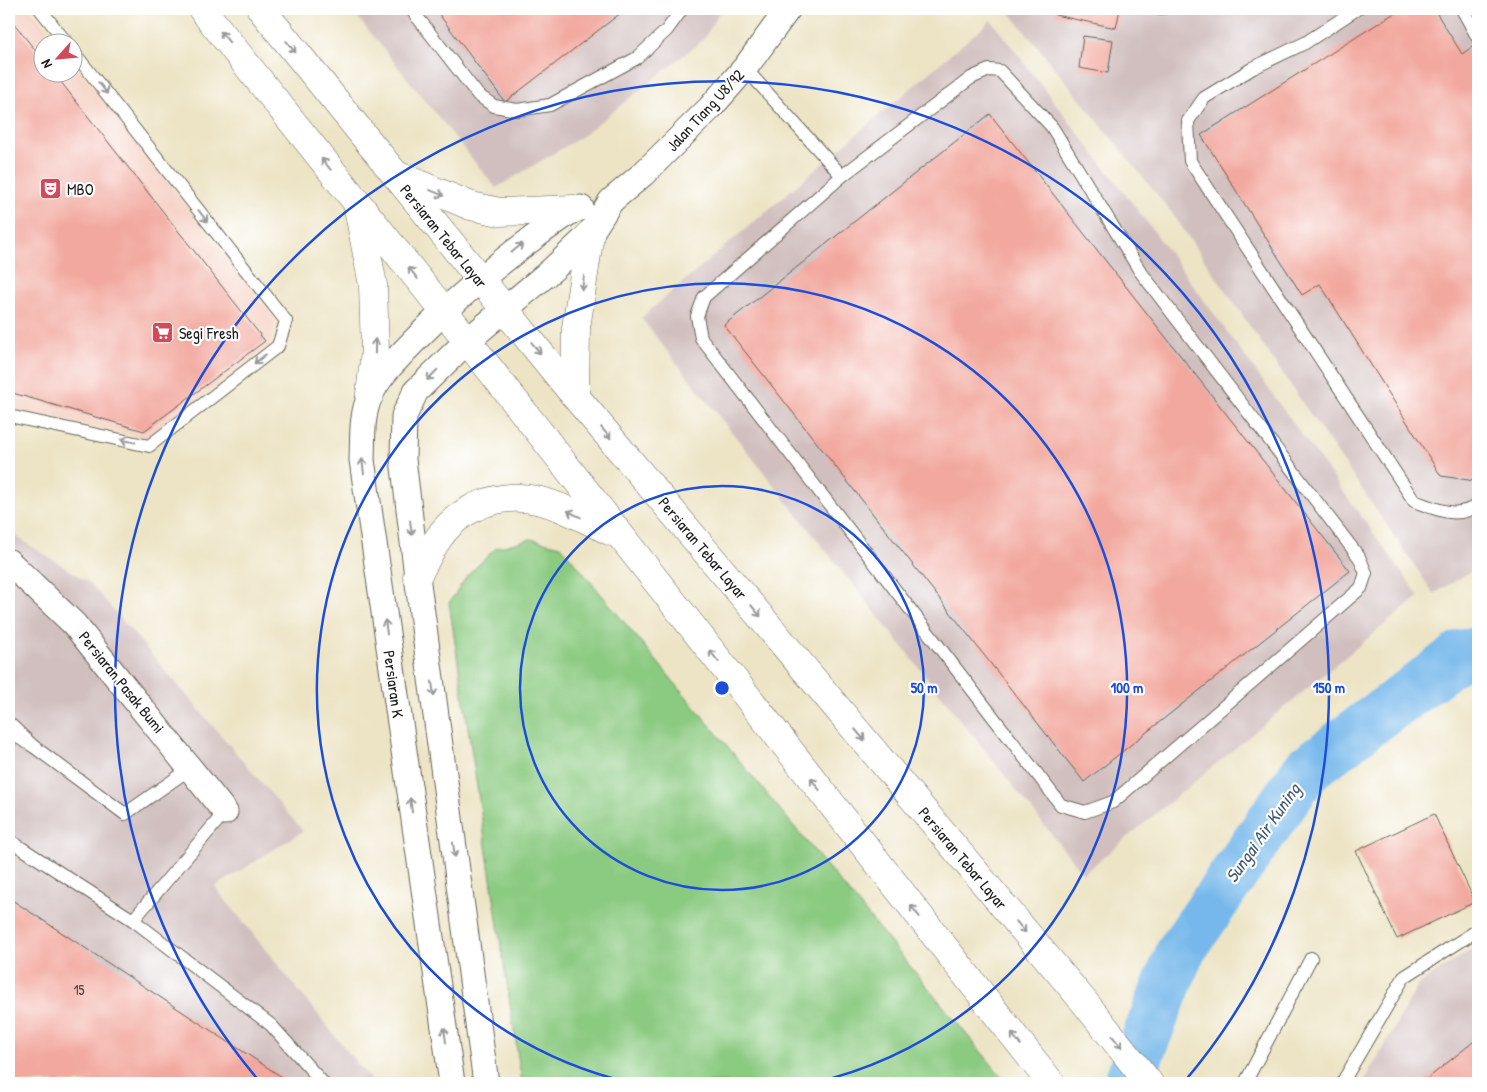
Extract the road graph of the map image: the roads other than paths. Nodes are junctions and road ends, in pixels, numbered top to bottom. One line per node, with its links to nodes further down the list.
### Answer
1 (40, 9): 9 (lane)
2 (202, 9): 16 (main road, one-way to 2)
3 (261, 9): 13 (main road, Persiaran Tebar Layar, one-way to 13)
4 (411, 9): 5 (lane)
5 (682, 9)
6 (1356, 9): 26 (lane)
7 (1462, 9): 10 (lane)
8 (783, 10): 12 (street, Jalan Tiang U8/92)
9 (58, 32)
10 (1478, 38)
11 (82, 63): 25 (lane, one-way to 25)
12 (746, 68): 14 (lane); 15 (street, Jalan Tiang U8/92)
13 (393, 174): 17 (main road, one-way to 17); 19 (main road, Persiaran Tebar Layar)
14 (842, 176): 14 (lane)
15 (611, 201): 17 (street, Persiaran K); 18 (street)
16 (356, 202): 21 (main road, one-way to 16); 23 (main road, one-way to 16)
17 (574, 210): 19 (street, Persiaran K, one-way to 17)
18 (590, 234): 20 (street); 24 (main road, one-way to 24)
19 (479, 279): 20 (main road, Persiaran Tebar Layar); 21 (street, Persiaran K)
20 (505, 310): 22 (street); 24 (main road, Persiaran Tebar Layar, one-way to 24)
21 (444, 311): 22 (main road); 23 (street, Persiaran K)
22 (467, 341): 27 (main road); 29 (street, one-way to 29)
23 (370, 394): 41 (street, Persiaran K, one-way to 23)
24 (575, 396): 43 (main road, Persiaran Tebar Layar, one-way to 43)
25 (9, 416)
26 (1478, 505)
27 (618, 535): 29 (main road, one-way to 29); 39 (main road, one-way to 27)
28 (9, 562): 33 (street, Persiaran Pasak Bumi)
29 (417, 576): 42 (street, one-way to 42)
30 (9, 724): 32 (lane)
31 (9, 732): 32 (lane)
32 (33, 746): 33 (lane)
33 (191, 768): 34 (street, Persiaran Pasak Bumi)
34 (225, 812): 36 (lane)
35 (9, 840): 36 (lane)
36 (133, 920): 40 (lane)
37 (1478, 930): 45 (lane)
38 (1312, 958): 44 (lane)
39 (1049, 1080)
40 (323, 1083)
41 (452, 1083)
42 (486, 1083)
43 (1149, 1083)
44 (1245, 1083)
45 (1342, 1083)

